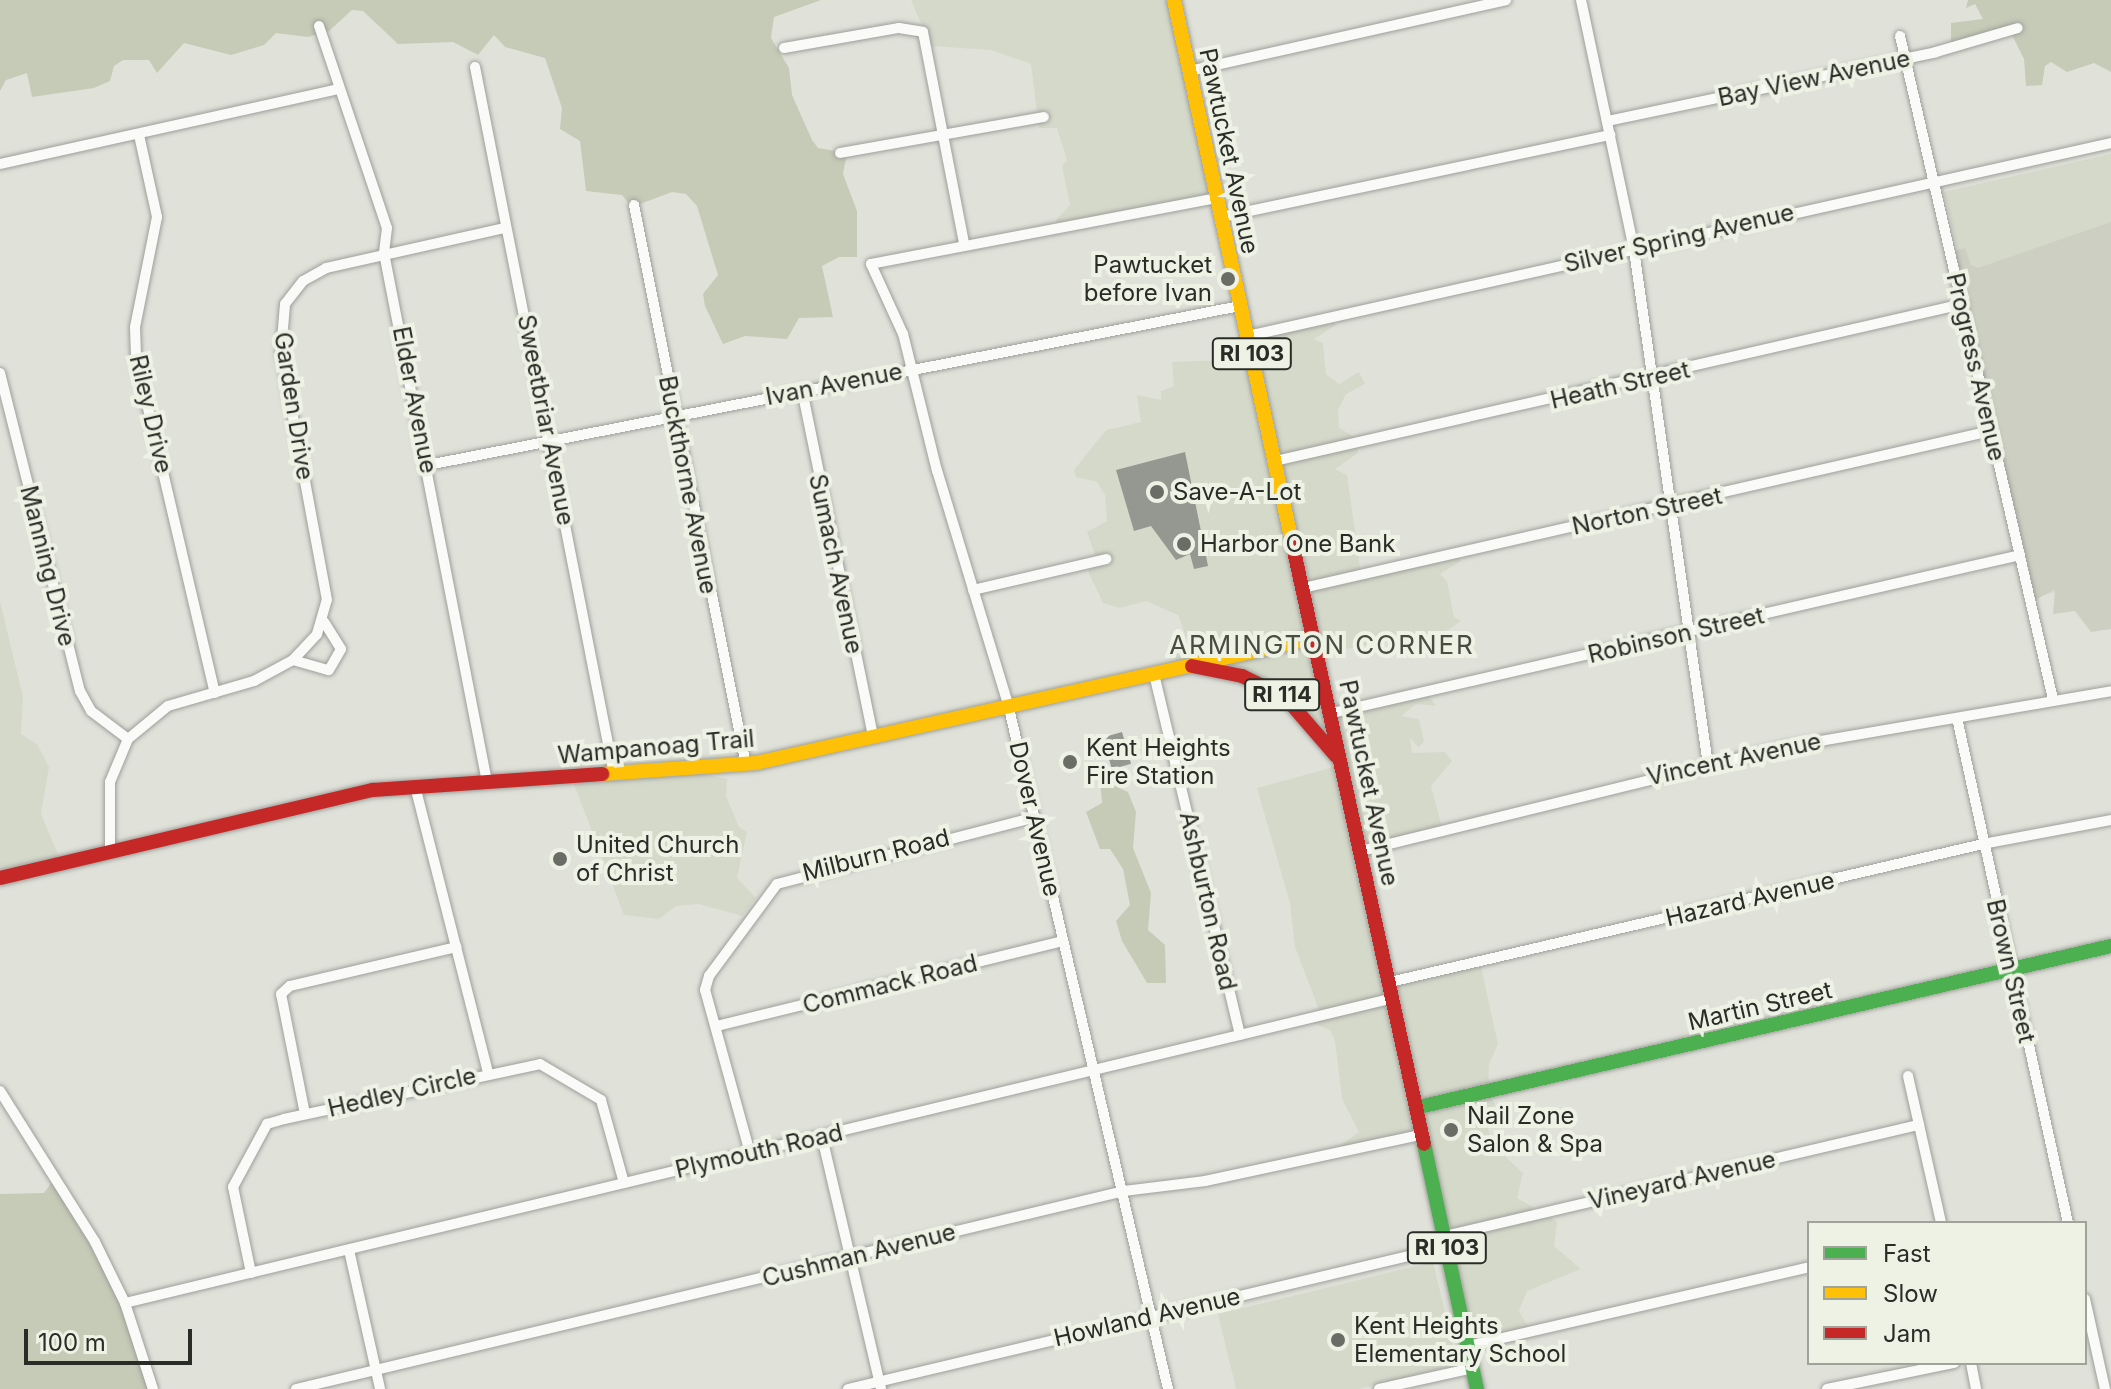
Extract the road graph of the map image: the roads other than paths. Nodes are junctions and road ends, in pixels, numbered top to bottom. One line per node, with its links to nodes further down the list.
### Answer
1 (1174, 0): 10 (main road, Pawtucket Avenue / RI 103)
2 (1506, 0): 10 (street)
3 (1581, 0): 13 (street)
4 (319, 26): 11 (street, Elder Avenue)
5 (2018, 28): 8 (street, Bay View Avenue)
6 (1900, 36): 8 (street, Progress Avenue)
7 (784, 48): 16 (street)
8 (1905, 59): 13 (street, Bay View Avenue); 20 (street, Progress Avenue)
9 (475, 67): 24 (street, Sweetbriar Avenue)
10 (1189, 71): 21 (main road, Pawtucket Avenue / RI 103)
11 (339, 89): 14 (street); 27 (street, Elder Avenue)
12 (1044, 117): 16 (street)
13 (1607, 121): 15 (street)
14 (139, 135): 19 (street); 52 (street, Riley Drive)
15 (1610, 135): 23 (street); 26 (street)
16 (946, 137): 18 (street); 25 (street)
17 (2111, 143): 20 (street, Silver Spring Avenue)
18 (840, 153)
19 (0, 164)
20 (1936, 183): 26 (street, Silver Spring Avenue); 28 (street, Progress Avenue)
21 (1218, 198): 23 (main road, Pawtucket Avenue / RI 103); 25 (street)
22 (634, 205): 35 (street, Buckthorne Avenue)
23 (1221, 217): 29 (main road, Pawtucket Avenue / RI 103)
24 (505, 228): 27 (street, Garden Drive); 37 (street, Sweetbriar Avenue)
25 (964, 243): 31 (street, Dover Avenue)
26 (1634, 250): 30 (street, Silver Spring Avenue); 33 (street)
27 (384, 253): 39 (street, Elder Avenue); 45 (street, Garden Drive)
28 (1963, 304): 33 (street, Heath Street); 36 (street, Progress Avenue)
29 (1240, 306): 30 (main road, Pawtucket Avenue / RI 103); 31 (street, Ivan Avenue)
30 (1248, 336): 38 (main road, Pawtucket Avenue / RI 103)
31 (911, 368): 34 (street, Ivan Avenue); 44 (street, Dover Avenue)
32 (0, 373): 58 (street, Manning Drive)
33 (1652, 378): 38 (street, Heath Street); 40 (street)
34 (802, 390): 35 (street, Ivan Avenue); 57 (street, Sumach Avenue)
35 (674, 415): 37 (street, Ivan Avenue); 59 (street, Buckthorne Avenue)
36 (1990, 431): 40 (street, Norton Street); 41 (street, Progress Avenue)
37 (550, 441): 39 (street, Ivan Avenue); 62 (street, Sweetbriar Avenue)
38 (1275, 461): 43 (main road, Pawtucket Avenue / RI 103)
39 (428, 465): 63 (street, Elder Avenue)
40 (1673, 505): 43 (street, Norton Street); 46 (street)
41 (2020, 555): 46 (street, Robinson Street); 53 (street, Progress Avenue)
42 (1106, 559): 44 (street)
43 (1303, 588): 47 (main road, Pawtucket Avenue / RI 103)
44 (973, 590): 54 (street, Dover Avenue)
45 (324, 622): 48 (street); 48 (street, Garden Drive)
46 (1691, 630): 55 (street, Robinson Street); 60 (street)
47 (1313, 638): 49 (main road, Wampanoag Trail / RI 114); 55 (main road, Pawtucket Avenue / RI 103)
48 (293, 660): 52 (street)
49 (1192, 666): 50 (main road, Wampanoag Trail / RI 114); 61 (main road, RI 114)
50 (1154, 674): 54 (main road, Wampanoag Trail / RI 114); 78 (street, Ashburton Road)
51 (2111, 691): 53 (street, Vincent Avenue)
52 (215, 693): 58 (street)
53 (2053, 699): 56 (street, Vincent Avenue)
54 (1008, 704): 57 (main road, Wampanoag Trail / RI 114); 65 (street, Dover Avenue)
55 (1332, 713): 61 (main road, Pawtucket Avenue / RI 103)
56 (1957, 718): 60 (street, Vincent Avenue); 67 (street, Brown Street)
57 (873, 736): 59 (main road, Wampanoag Trail / RI 114)
58 (128, 739): 69 (street)
59 (746, 765): 62 (main road, Wampanoag Trail / RI 114)
60 (1708, 765): 68 (street, Vincent Avenue)
61 (1343, 768): 68 (main road, Pawtucket Avenue / RI 103)
62 (614, 774): 63 (main road, Wampanoag Trail / RI 114)
63 (487, 782): 64 (main road, Wampanoag Trail / RI 114)
64 (415, 786): 69 (main road, Wampanoag Trail / RI 114); 73 (street)
65 (1033, 818): 71 (street, Dover Avenue); 77 (street, Milburn Road)
66 (2111, 820): 67 (street, Hazard Avenue)
67 (1983, 844): 74 (street, Brown Street); 75 (street, Hazard Avenue)
68 (1361, 851): 75 (main road, Pawtucket Avenue / RI 103)
69 (110, 852): 70 (main road, Wampanoag Trail / RI 114)
70 (0, 878)
71 (1063, 941): 77 (street, Commack Road); 79 (street, Dover Avenue)
72 (2111, 946): 74 (main road, Martin Street)
73 (456, 947): 80 (street); 84 (street)
74 (2012, 969): 83 (main road, Martin Street); 92 (street, Brown Street)
75 (1390, 982): 76 (main road, Pawtucket Avenue / RI 103)
76 (1393, 998): 78 (street, Plymouth Road); 83 (main road, Pawtucket Avenue / RI 103)
77 (717, 1026): 88 (street, Milburn Road)
78 (1240, 1035): 79 (street, Plymouth Road)
79 (1095, 1070): 87 (street, Plymouth Road); 90 (street, Dover Avenue)
80 (488, 1072): 84 (street, Hedley Circle); 89 (street, Hedley Circle)
81 (1908, 1076): 85 (street)
82 (0, 1091): 98 (street)
83 (1419, 1107): 86 (main road, Pawtucket Avenue / RI 103)
84 (305, 1114): 97 (street, Hedley Circle)
85 (1919, 1125): 91 (street); 93 (street, Vineyard Avenue)
86 (1424, 1134): 90 (street, Cushman Avenue); 93 (main road, Pawtucket Avenue / RI 103)
87 (822, 1137): 88 (street, Plymouth Road); 95 (street)
88 (750, 1153): 89 (street, Plymouth Road)
89 (624, 1183): 94 (street, Plymouth Road)
90 (1124, 1191): 95 (street, Cushman Avenue); 100 (street, Dover Avenue)
91 (1941, 1221)
92 (2068, 1221)
93 (1446, 1241): 100 (street, Howland Avenue); 101 (main road, Pawtucket Avenue / RI 103)
94 (349, 1250): 97 (street, Plymouth Road); 105 (street)
95 (848, 1257): 105 (street, Cushman Avenue); 106 (street)
96 (1807, 1267): 101 (street)
97 (251, 1273): 98 (street, Plymouth Road)
98 (125, 1303): 107 (street)
99 (2087, 1308): 116 (street)
100 (1152, 1316): 106 (street, Howland Avenue); 111 (street, Dover Avenue)
101 (1468, 1346): 104 (main road, Pawtucket Avenue / RI 103)
102 (1944, 1365): 114 (street)
103 (1971, 1365): 115 (street)
104 (1473, 1368): 112 (street); 113 (main road, Pawtucket Avenue / RI 103)
105 (376, 1370): 108 (street, Cushman Avenue); 109 (street)
106 (880, 1385): 110 (street, Howland Avenue)
107 (153, 1389)
108 (296, 1389)
109 (380, 1389)
110 (848, 1389)
111 (1168, 1389)
112 (1379, 1389)
113 (1477, 1389)
114 (1827, 1389)
115 (1976, 1389)
116 (2105, 1389)

